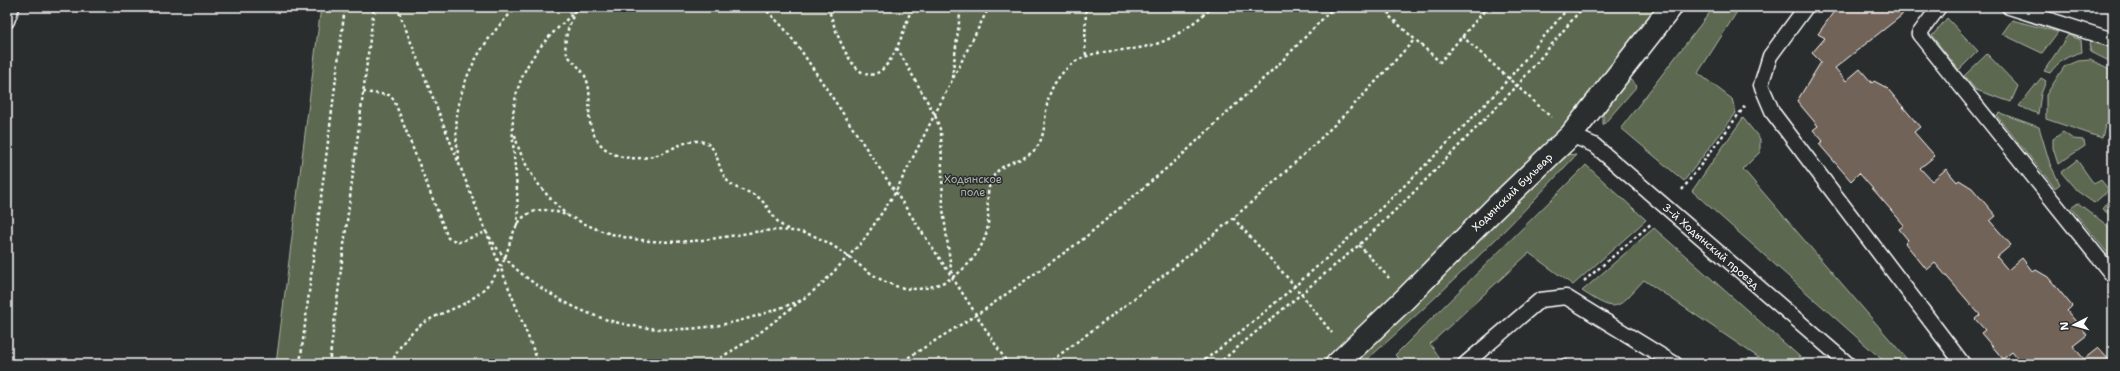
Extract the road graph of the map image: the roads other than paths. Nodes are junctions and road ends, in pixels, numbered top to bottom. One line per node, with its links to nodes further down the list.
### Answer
1 (12, 7): 6 (lane)
2 (1672, 7): 8 (street, Ходынский бульвар)
3 (1806, 7): 14 (lane)
4 (1939, 7): 9 (lane)
5 (2009, 7): 7 (lane)
6 (7, 21)
7 (2113, 40)
8 (1571, 135): 10 (street, Ходынский бульвар); 13 (lane, 3-й Ходынский проезд)
9 (2113, 276)
10 (1343, 359)
11 (1465, 364): 12 (lane)
12 (1675, 364)
13 (1848, 364)
14 (1964, 364)

